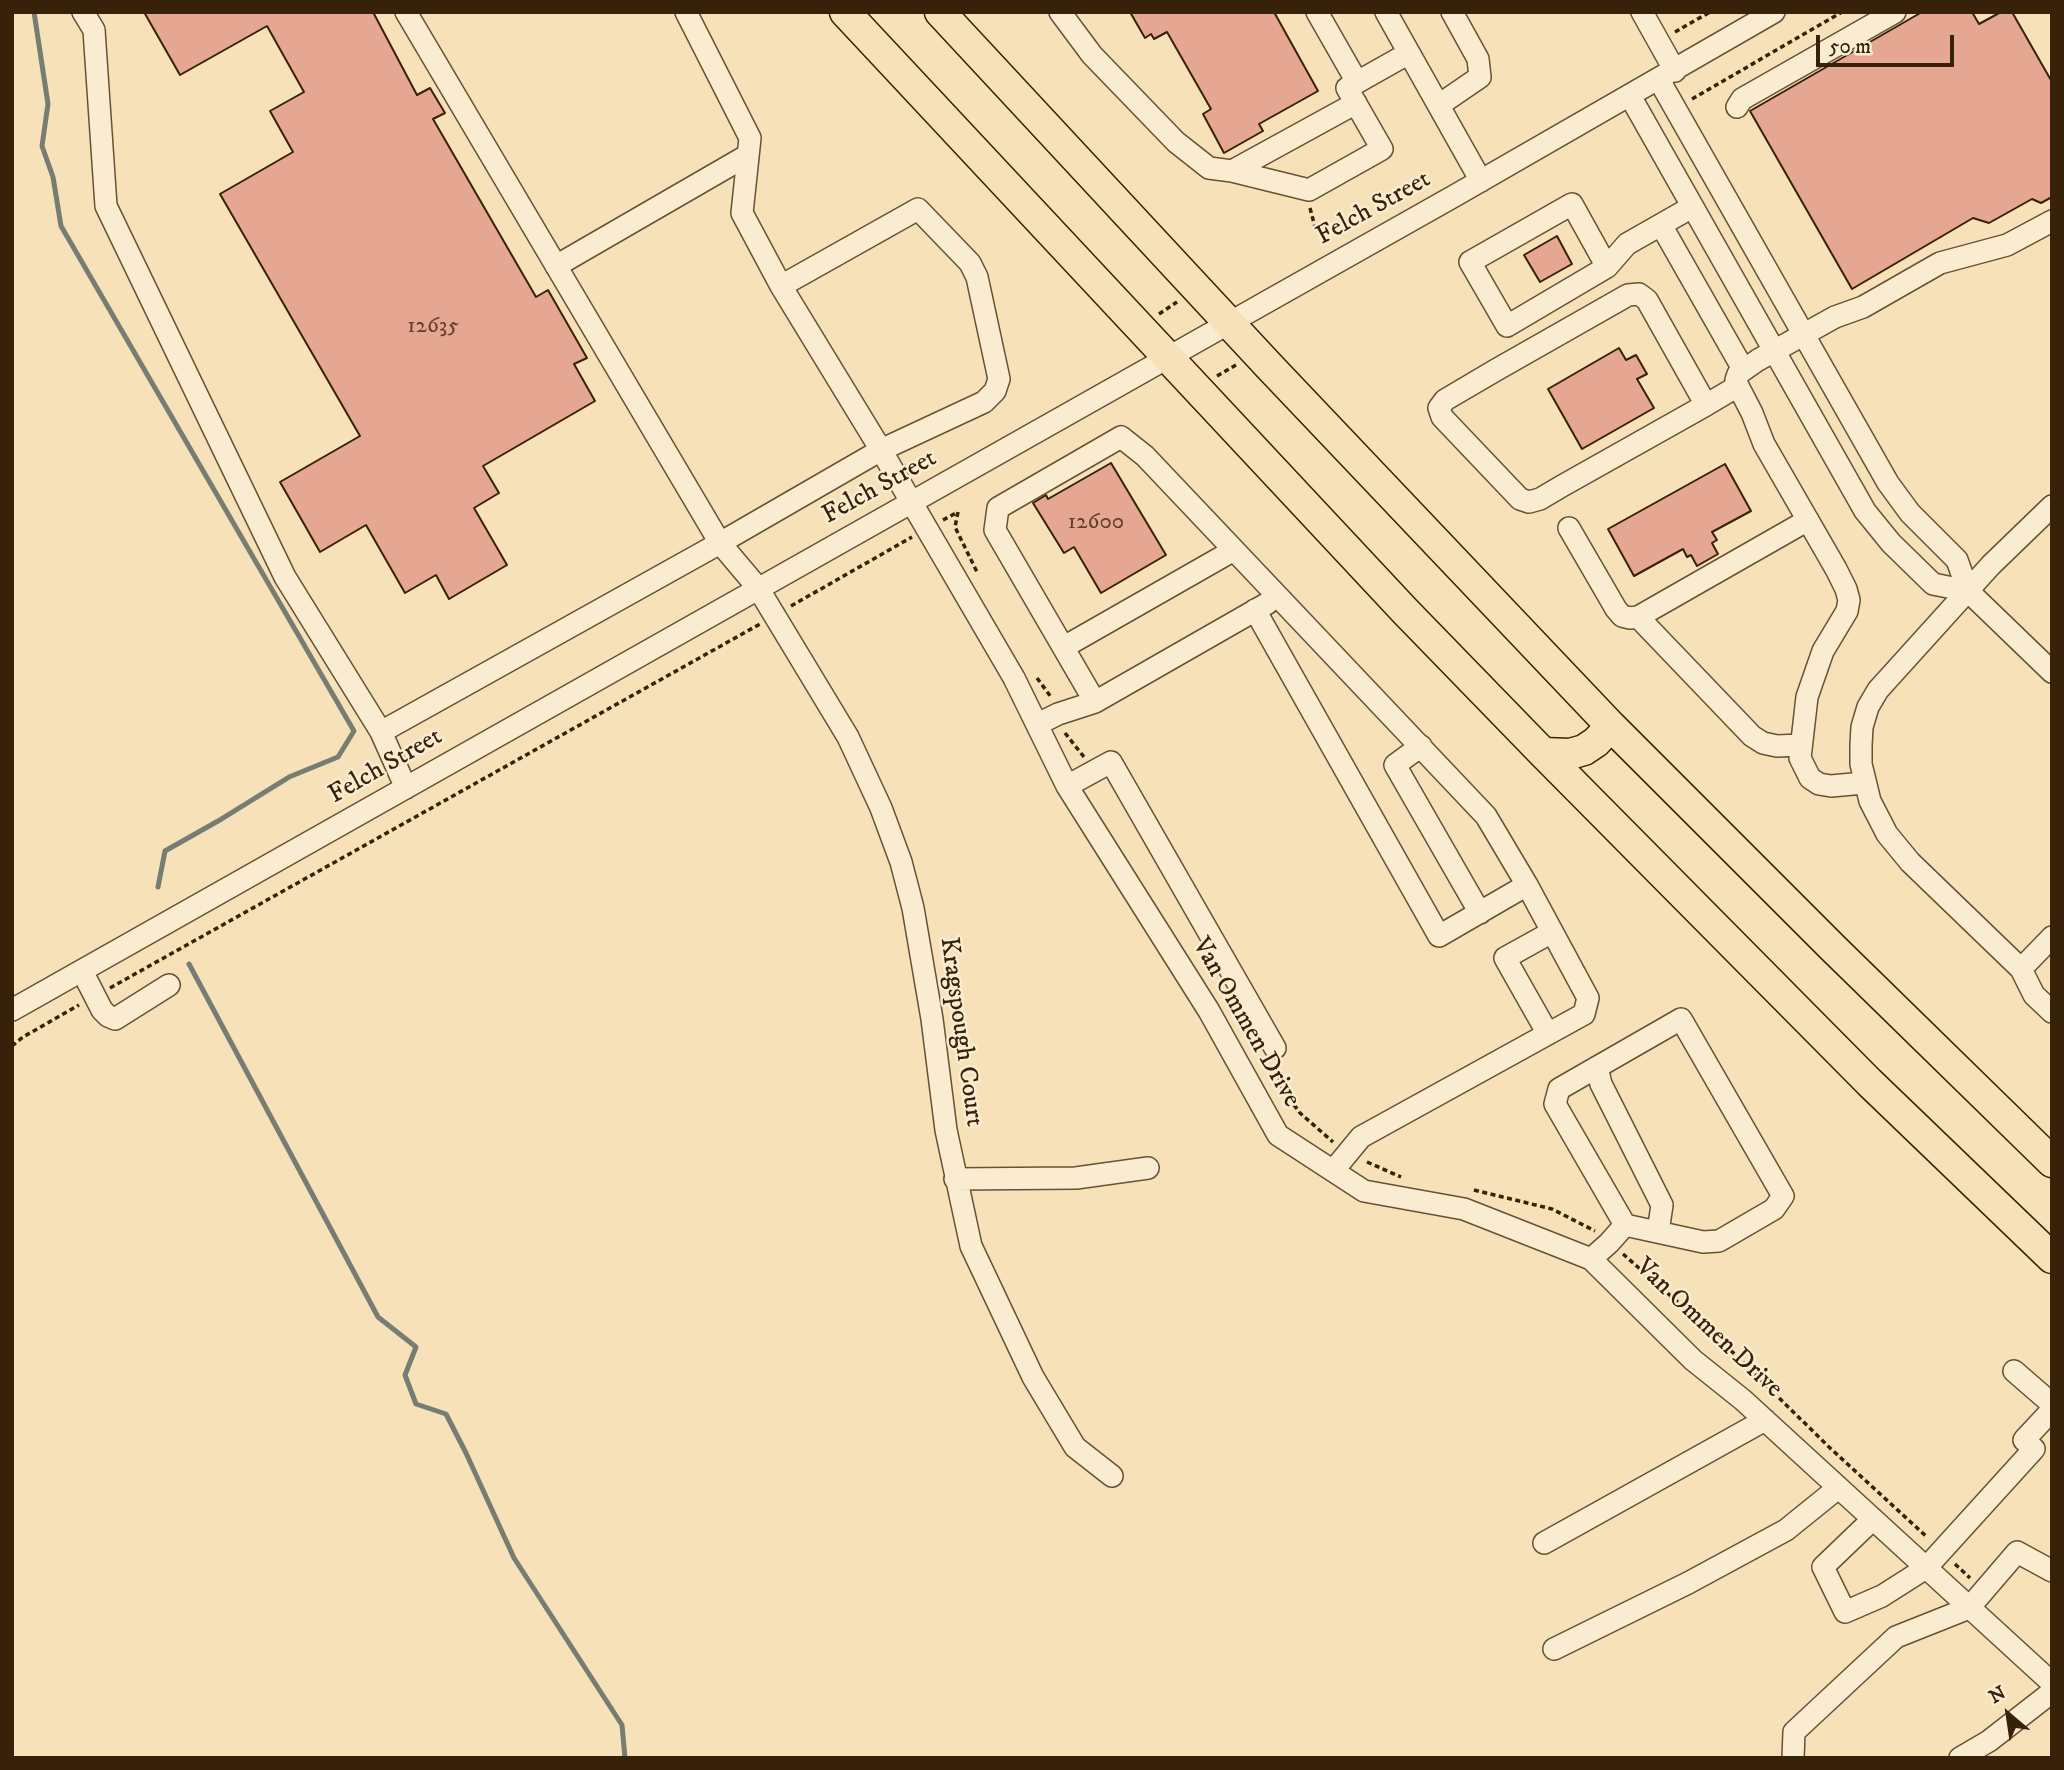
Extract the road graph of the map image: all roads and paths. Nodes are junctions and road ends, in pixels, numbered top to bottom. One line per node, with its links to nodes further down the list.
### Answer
1 (83, 12): 66 (street)
2 (406, 12): 31 (street, Kragspough Court)
3 (686, 12): 23 (street, Van Ommen Drive)
4 (845, 12): 39 (highway)
5 (940, 12): 36 (highway)
6 (1060, 12): 24 (street)
7 (1317, 12): 18 (street)
8 (1452, 12): 21 (street)
9 (1642, 12): 17 (street)
10 (1710, 12): 15 (path)
11 (1774, 12): 17 (street, Felch Street)
12 (1842, 12): 20 (path)
13 (1895, 12): 22 (street)
14 (1390, 14): 16 (street)
15 (1672, 33)
16 (1409, 53): 18 (street); 21 (street)
17 (1667, 75): 19 (street, Felch Street); 37 (street)
18 (1356, 93): 24 (street); 24 (street)
19 (1630, 96): 25 (street, Felch Street); 27 (street)
20 (1688, 101)
21 (1439, 105): 25 (street)
22 (1737, 107)
23 (748, 155): 31 (street); 33 (street, Van Ommen Drive)
24 (1233, 171)
25 (1481, 181): 36 (street, Felch Street)
26 (1310, 205): 30 (path)
27 (1692, 207): 29 (street); 38 (street)
28 (2052, 222): 37 (street)
29 (1661, 225): 32 (street); 42 (street)
30 (1315, 227)
31 (556, 266): 50 (street, Kragspough Court)
32 (1607, 267): 32 (street)
33 (781, 286): 44 (street, Van Ommen Drive); 44 (street)
34 (1177, 302): 35 (path)
35 (1159, 314)
36 (1230, 323): 39 (street, Felch Street); 65 (highway)
37 (1804, 335): 38 (street); 54 (street)
38 (1774, 351): 42 (street); 54 (street)
39 (1167, 358): 45 (street, Felch Street); 69 (highway)
40 (1236, 365): 41 (path)
41 (1217, 376)
42 (1740, 378): 43 (street); 47 (street)
43 (1706, 405): 43 (street)
44 (881, 450): 45 (street, Van Ommen Drive); 50 (street)
45 (912, 502): 48 (street, Van Ommen Drive); 53 (street, Felch Street)
46 (2052, 506): 54 (street)
47 (1808, 520): 58 (street); 68 (street)
48 (927, 528): 52 (path); 57 (path); 64 (street, Van Ommen Drive)
49 (1569, 528): 58 (street)
50 (720, 543): 53 (street, Kragspough Court); 66 (street)
51 (1234, 550): 55 (street); 59 (street); 59 (street)
52 (984, 585)
53 (758, 588): 57 (street, Kragspough Court); 73 (street, Felch Street)
54 (1968, 592): 60 (street); 71 (street)
55 (1279, 596): 56 (street); 67 (street)
56 (1255, 610): 62 (street); 75 (street)
57 (775, 615): 81 (path); 93 (street, Kragspough Court)
58 (1638, 617): 68 (street)
59 (1064, 647): 62 (street)
60 (2052, 671)
61 (1033, 673): 63 (path)
62 (1096, 702): 63 (street)
63 (1058, 714): 64 (street); 70 (path)
64 (1038, 724): 72 (street, Van Ommen Drive)
65 (1612, 726): 69 (highway); 89 (highway)
66 (381, 732): 73 (street)
67 (1421, 746): 74 (street); 75 (street)
68 (1800, 746): 71 (street)
69 (1543, 754): 98 (highway)
70 (1095, 771): 72 (street); 86 (street)
71 (1864, 783): 78 (street)
72 (1067, 786): 91 (street, Van Ommen Drive)
73 (406, 789): 79 (street, Felch Street)
74 (1527, 886): 75 (street); 76 (street)
75 (1480, 913)
76 (1552, 932): 84 (street); 84 (street)
77 (2052, 937): 78 (street)
78 (2021, 970): 83 (street)
79 (82, 971): 81 (street); 82 (street, Felch Street)
80 (169, 985): 81 (street)
81 (95, 996): 85 (path)
82 (12, 1010)
83 (2052, 1012)
84 (1548, 1034): 88 (street)
85 (12, 1046)
86 (1274, 1055): 88 (path)
87 (1597, 1068): 95 (street); 96 (street); 96 (street)
88 (1348, 1152): 91 (street); 92 (path)
89 (2052, 1162)
90 (1148, 1168): 93 (street)
91 (1333, 1171): 99 (street, Van Ommen Drive)
92 (1402, 1177)
93 (956, 1179): 104 (street, Kragspough Court)
94 (1469, 1189): 97 (path)
95 (1625, 1225): 96 (street); 97 (street)
96 (1658, 1232)
97 (1609, 1243): 99 (street); 108 (path)
98 (2052, 1258)
99 (1591, 1259): 103 (street, Van Ommen Drive)
100 (2014, 1371): 101 (street)
101 (2052, 1404)
102 (2052, 1410): 108 (street)
103 (1765, 1420): 105 (street, Van Ommen Drive); 107 (street)
104 (1112, 1476)
105 (1838, 1488): 106 (street, Van Ommen Drive); 113 (street)
106 (1872, 1519): 109 (street, Van Ommen Drive); 109 (street)
107 (1544, 1543)
108 (1942, 1551): 109 (street); 111 (path)
109 (1926, 1568): 112 (street, Van Ommen Drive)
110 (2052, 1571): 111 (street)
111 (1983, 1591): 112 (street)
112 (1969, 1608): 114 (street, Van Ommen Drive); 116 (street)
113 (1555, 1650)
114 (2052, 1684)
115 (2052, 1692): 117 (street)
116 (1793, 1758)
117 (1960, 1758)

